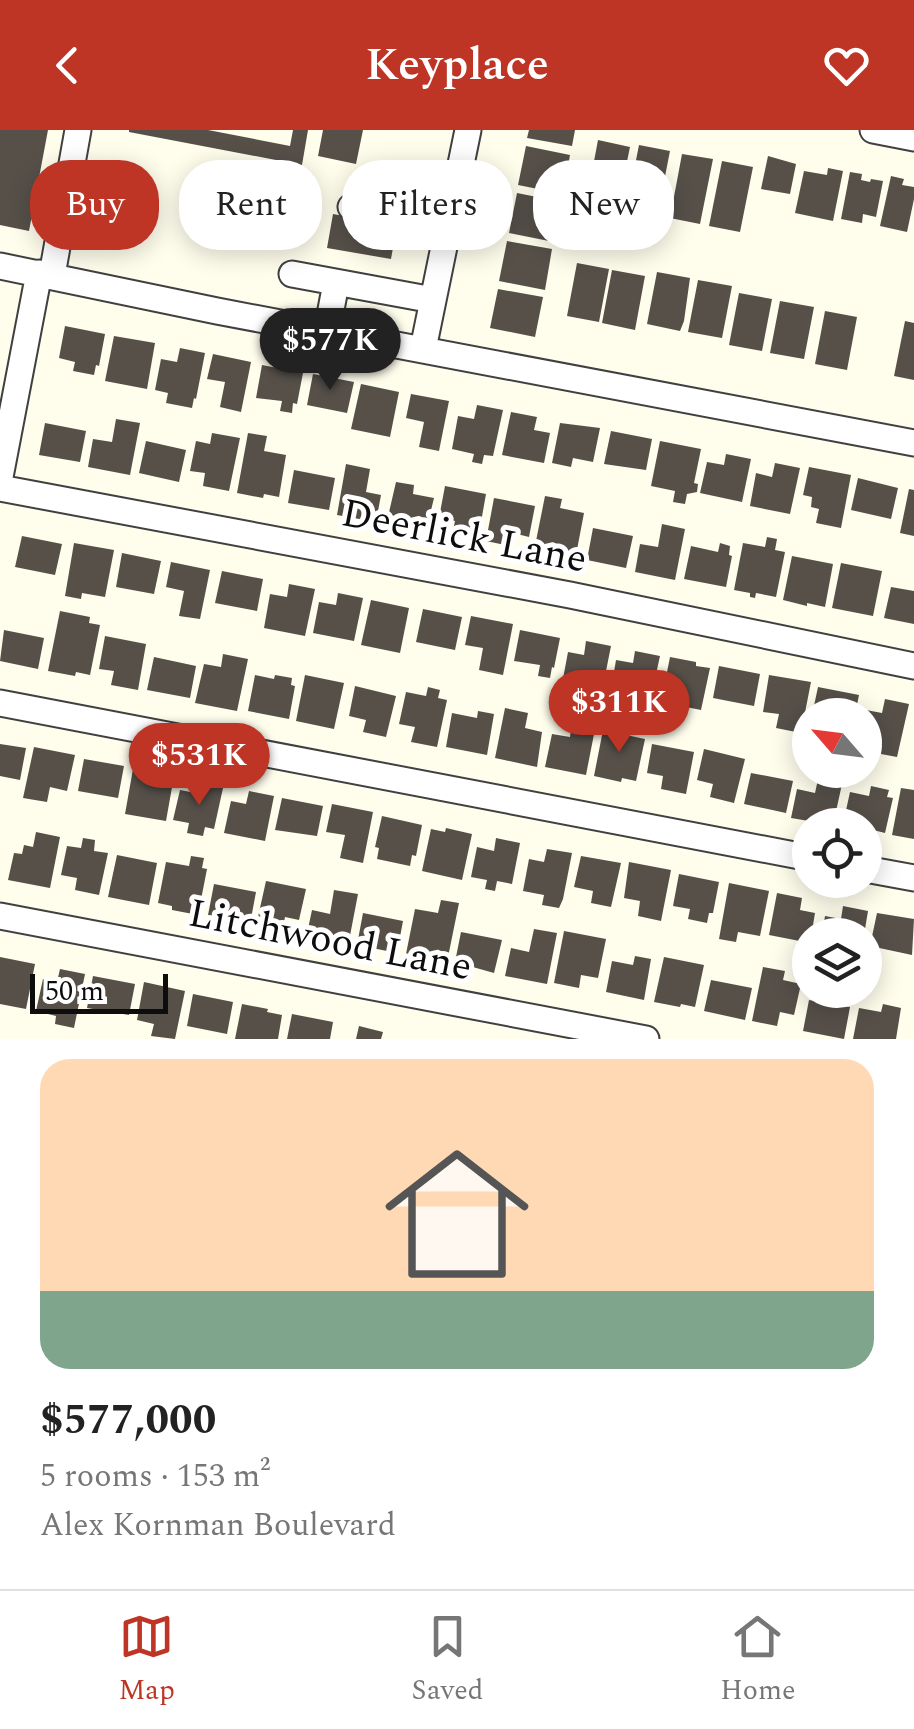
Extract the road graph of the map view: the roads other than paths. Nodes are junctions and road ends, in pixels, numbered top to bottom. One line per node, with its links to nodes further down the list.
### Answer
1 (78, 130): 8 (street)
2 (468, 130): 5 (street)
3 (873, 130): 4 (street)
4 (914, 138)
5 (462, 160)
6 (443, 250): 11 (street)
7 (0, 266): 8 (street)
8 (46, 274): 12 (street); 15 (street)
9 (292, 274): 10 (street)
10 (336, 283): 11 (street); 12 (street)
11 (433, 300): 13 (street)
12 (327, 331): 13 (street)
13 (423, 349): 14 (street)
14 (914, 443)
15 (0, 477)
16 (0, 488): 17 (street, Deerlick Lane)
17 (914, 666)
18 (0, 702): 19 (street)
19 (792, 855)
20 (882, 872): 21 (street)
21 (914, 878)
22 (0, 916): 23 (street, Litchwood Lane)
23 (646, 1039)

